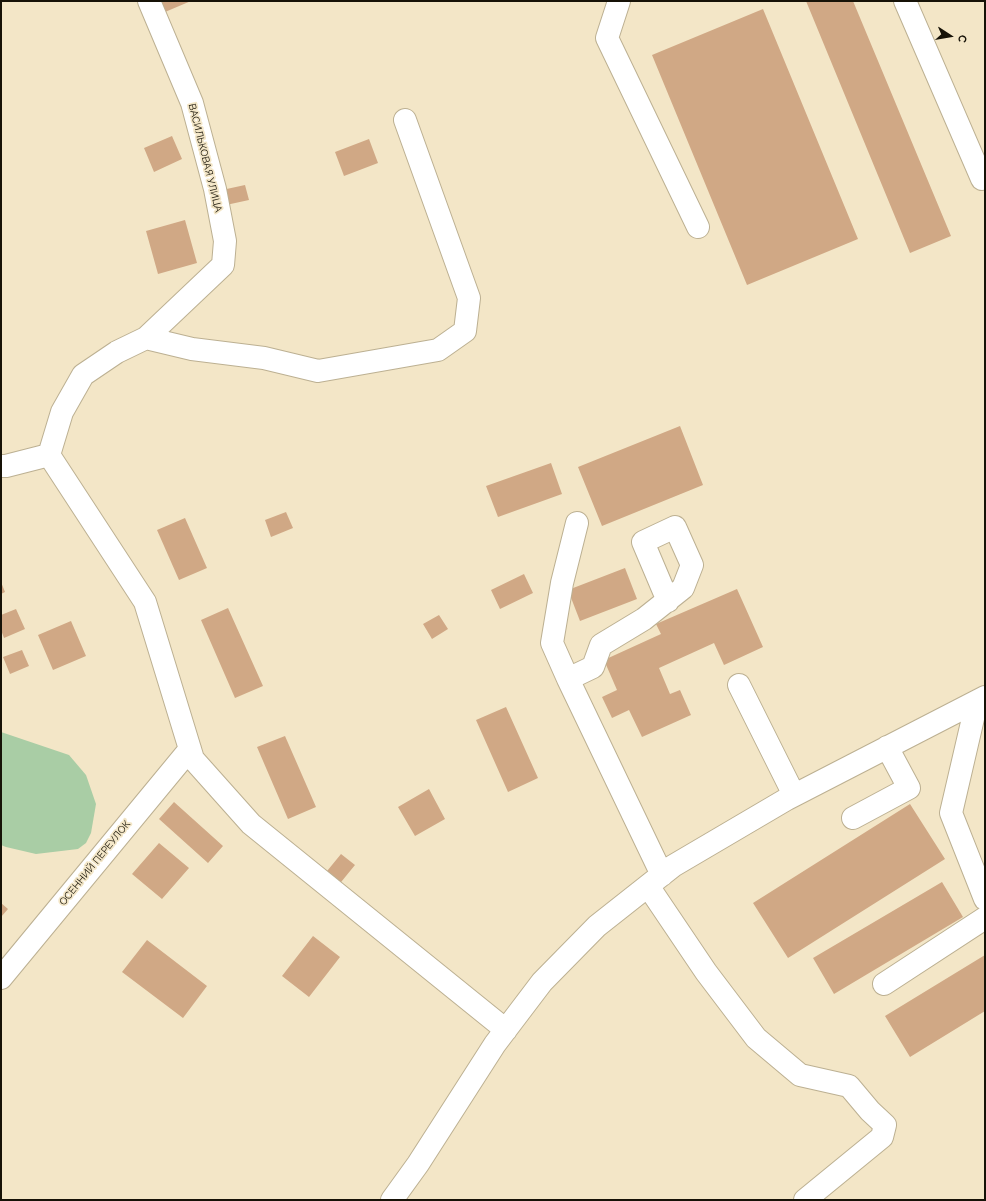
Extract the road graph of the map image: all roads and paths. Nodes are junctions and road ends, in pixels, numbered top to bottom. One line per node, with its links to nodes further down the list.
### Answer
1 (149, 1): 7 (street, ВАСИЛЬКОВАЯ УЛИЦА)
2 (619, 1): 6 (street)
3 (905, 1): 5 (street)
4 (406, 120): 7 (street)
5 (982, 179)
6 (698, 227)
7 (146, 338): 8 (street, ВАСИЛЬКОВАЯ УЛИЦА)
8 (49, 455): 9 (street); 16 (street)
9 (1, 466)
10 (577, 523): 12 (street)
11 (668, 601): 12 (street)
12 (568, 679): 19 (street)
13 (739, 685): 17 (street)
14 (981, 699): 15 (street); 20 (street)
15 (887, 747): 17 (street); 18 (street)
16 (190, 749): 22 (street, ОСЕННИЙ ПЕРЕУЛОК); 24 (street)
17 (794, 795): 19 (street)
18 (853, 818)
19 (655, 880): 24 (street); 26 (street)
20 (985, 899)
21 (985, 918): 23 (street)
22 (1, 978)
23 (884, 984)
24 (506, 1030): 25 (street)
25 (392, 1200)
26 (805, 1200)

